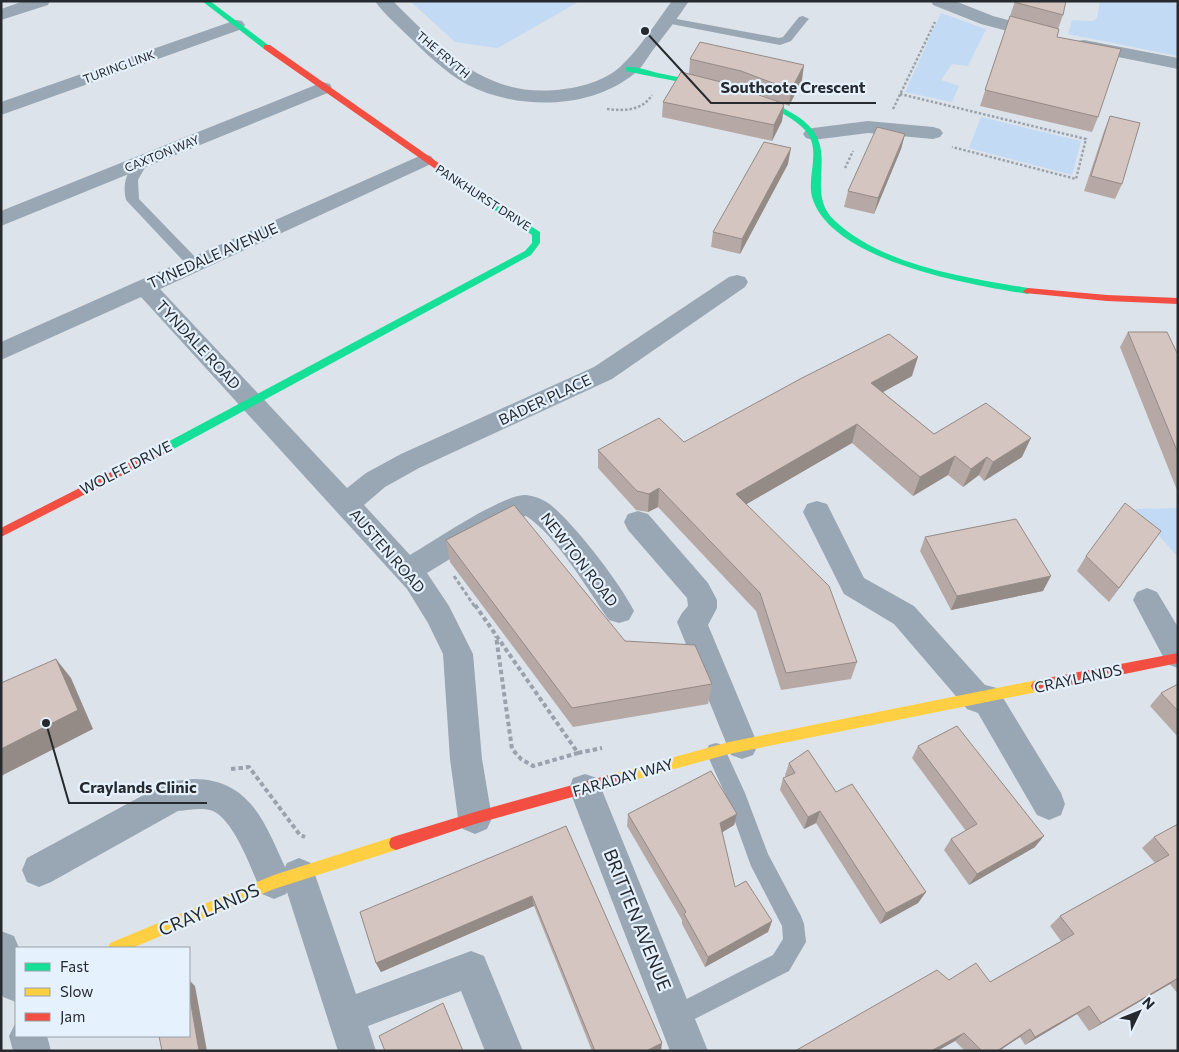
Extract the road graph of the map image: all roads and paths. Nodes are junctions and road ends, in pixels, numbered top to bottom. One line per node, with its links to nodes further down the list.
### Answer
1 (42, 1): 6 (street)
2 (205, 1): 10 (street, PANKHURST DRIVE)
3 (383, 1): 12 (street, THE FRYTH)
4 (681, 1): 8 (street, THE FRYTH)
5 (939, 1): 11 (street)
6 (1, 15)
7 (804, 19): 8 (lane)
8 (666, 20): 12 (street, THE FRYTH)
9 (936, 20): 15 (path)
10 (236, 25): 13 (street, PANKHURST DRIVE); 17 (street, TURING LINK)
11 (1178, 64)
12 (629, 69): 20 (street)
13 (323, 88): 23 (street, PANKHURST DRIVE); 24 (street, CAXTON WAY)
14 (656, 89): 16 (path)
15 (900, 94): 18 (path); 21 (path)
16 (599, 108)
17 (1, 109)
18 (890, 115)
19 (932, 133): 20 (street)
20 (813, 134): 30 (street)
21 (949, 146)
22 (854, 149): 25 (path)
23 (424, 160): 27 (street, TYNEDALE AVENUE); 32 (street, PANKHURST DRIVE)
24 (142, 162): 26 (street, CAXTON WAY); 27 (lane)
25 (842, 174)
26 (1, 219)
27 (194, 264): 29 (street, TYNEDALE AVENUE)
28 (737, 282): 33 (street, BADER PLACE)
29 (145, 286): 31 (street, TYNEDALE AVENUE); 32 (street, TYNDALE ROAD)
30 (1178, 300)
31 (1, 352)
32 (252, 403): 33 (street, AUSTEN ROAD); 36 (street, WOLFE DRIVE)
33 (349, 506): 37 (street, AUSTEN ROAD)
34 (817, 512): 43 (street)
35 (638, 522): 44 (street)
36 (1, 533)
37 (408, 571): 40 (street, NEWTON ROAD); 47 (street, AUSTEN ROAD)
38 (454, 576): 41 (path)
39 (1148, 600): 42 (street)
40 (619, 612)
41 (496, 636): 41 (path)
42 (1178, 656): 43 (street, CRAYLANDS)
43 (982, 698): 44 (street, FARADAY WAY); 46 (street)
44 (729, 749): 45 (street, FARADAY WAY); 56 (lane)
45 (585, 789): 47 (street, FARADAY WAY); 56 (street, BRITTEN AVENUE)
46 (1049, 804)
47 (475, 818): 49 (street, FARADAY WAY)
48 (39, 870): 49 (street)
49 (286, 879): 50 (street, CRAYLANDS); 55 (street)
50 (117, 947)
51 (1, 949): 52 (street)
52 (15, 982)
53 (15, 989): 54 (street)
54 (1, 996)
55 (346, 1016): 59 (street); 60 (street)
56 (675, 1016): 61 (street, BRITTEN AVENUE)
57 (28, 1037): 58 (street)
58 (32, 1051)
59 (357, 1051)
60 (504, 1051)
61 (689, 1051)

